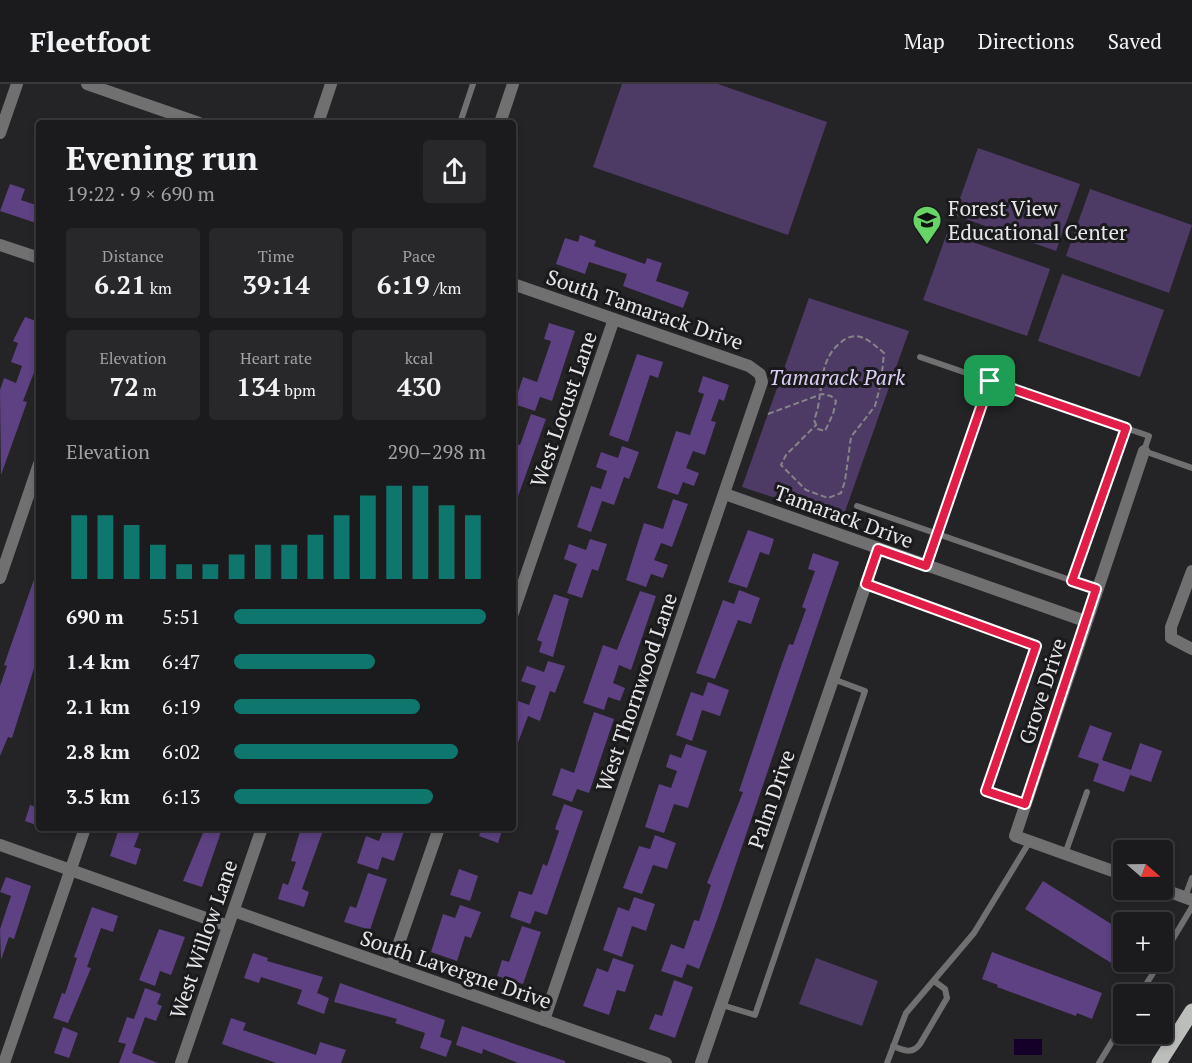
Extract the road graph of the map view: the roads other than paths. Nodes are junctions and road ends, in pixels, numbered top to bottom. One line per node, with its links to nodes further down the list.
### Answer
1 (17, 84): 10 (street)
2 (87, 84): 6 (street)
3 (331, 84): 7 (street)
4 (473, 84): 8 (lane)
5 (513, 84): 9 (street)
6 (190, 120)
7 (319, 120)
8 (461, 120)
9 (501, 120)
10 (0, 133)
11 (0, 244): 12 (street)
12 (36, 257)
13 (516, 285): 14 (street, South Tamarack Drive)
14 (614, 319): 16 (street, South Tamarack Drive); 32 (street, West Locust Lane)
15 (920, 357): 17 (lane)
16 (762, 376): 22 (street, West Thornwood Lane)
17 (990, 381): 18 (lane); 24 (lane)
18 (1126, 428): 19 (lane); 29 (lane)
19 (1144, 451): 20 (lane); 31 (street, Grove Drive)
20 (1192, 468)
21 (36, 473): 28 (street)
22 (725, 494): 25 (street, Tamarack Drive); 56 (street, West Thornwood Lane)
23 (857, 506): 24 (lane)
24 (937, 534): 26 (lane); 29 (lane)
25 (878, 549): 26 (street, Tamarack Drive); 30 (street, Palm Drive)
26 (926, 566): 33 (street, Tamarack Drive)
27 (1191, 574): 34 (street)
28 (0, 578)
29 (1072, 581): 31 (lane)
30 (866, 584): 35 (street, Palm Drive); 37 (lane)
31 (1096, 589): 33 (street, Grove Drive)
32 (516, 605)
33 (1085, 621): 37 (street, Grove Drive)
34 (1192, 649)
35 (833, 680): 54 (street, Palm Drive); 54 (lane)
36 (1087, 792): 43 (lane)
37 (1025, 804): 41 (street, Grove Drive)
38 (84, 831): 44 (street)
39 (261, 831): 49 (street, West Willow Lane)
40 (438, 831): 52 (street)
41 (1030, 841): 43 (street); 53 (lane)
42 (0, 845): 44 (street)
43 (1065, 854): 45 (street)
44 (71, 870): 50 (street); 59 (street)
45 (1113, 871)
46 (1192, 878): 48 (lane)
47 (1173, 894): 48 (street)
48 (1190, 902): 51 (lane)
49 (234, 910): 50 (street, West Willow Lane); 52 (street, South Lavergne Drive)
50 (228, 926): 60 (street, West Willow Lane)
51 (1173, 935)
52 (392, 966): 56 (street, South Lavergne Drive)
53 (933, 981): 58 (lane); 58 (lane)
54 (721, 1005): 62 (street, Palm Drive)
55 (1192, 1011): 65 (main road)
56 (544, 1020): 61 (street, South Lavergne Drive)
57 (1113, 1040): 64 (lane)
58 (893, 1046): 63 (lane)
59 (4, 1063)
60 (182, 1063)
61 (666, 1063)
62 (701, 1063)
63 (887, 1063)
64 (1099, 1063)
65 (1159, 1063)

